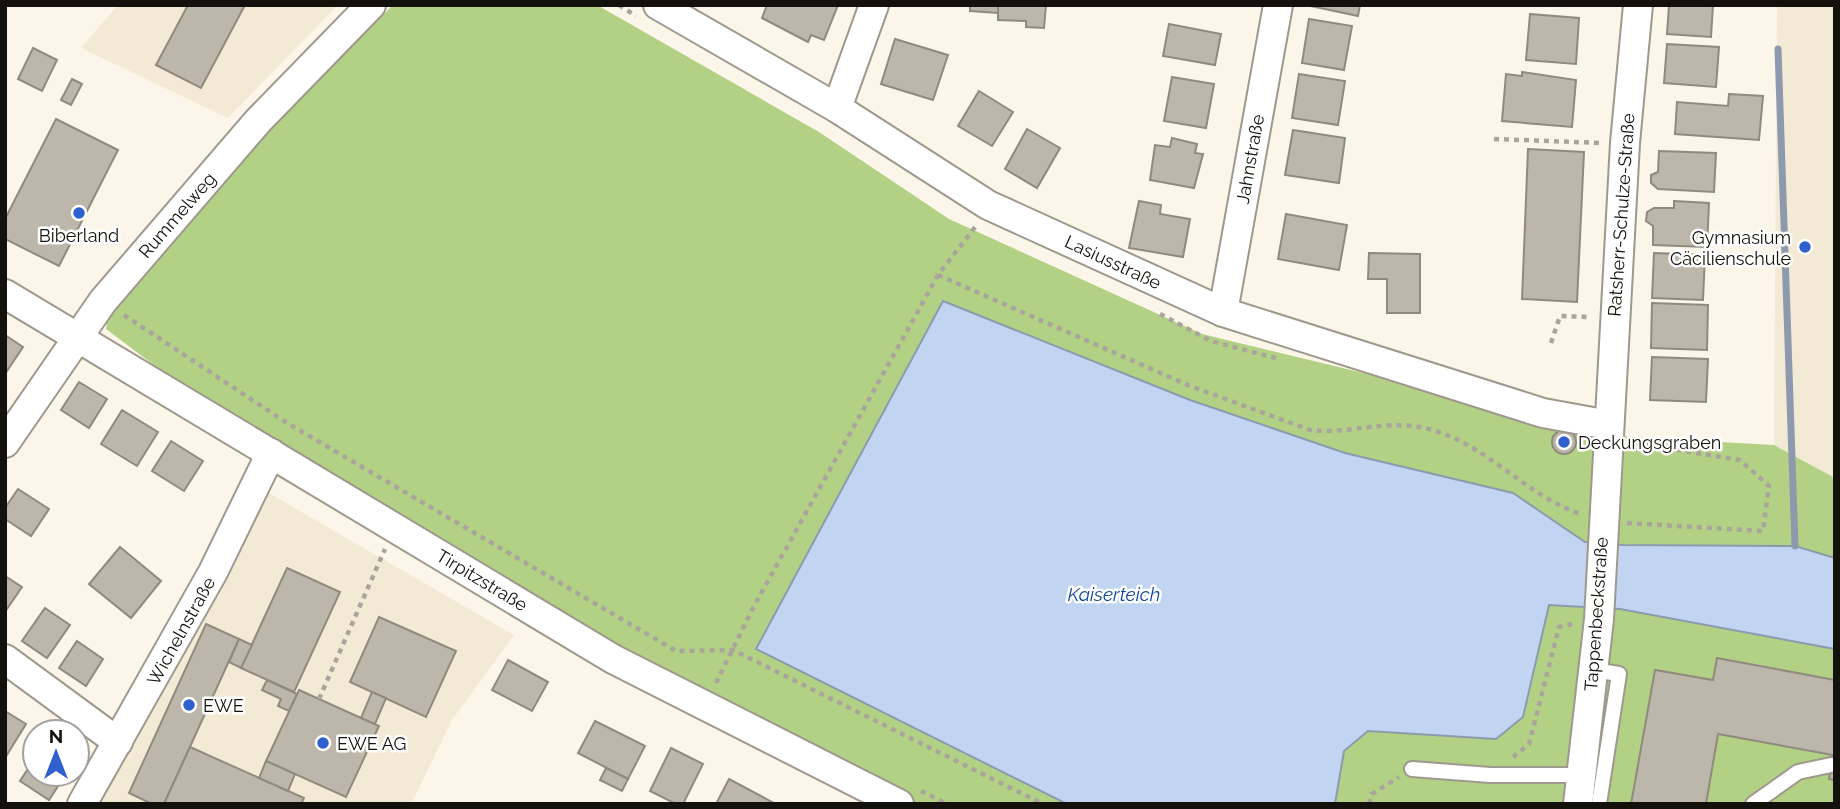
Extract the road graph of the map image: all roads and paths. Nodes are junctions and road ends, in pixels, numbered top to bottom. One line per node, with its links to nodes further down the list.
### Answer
1 (371, 5): 10 (street, Rummelweg)
2 (658, 5): 6 (street, Lasiusstraße)
3 (874, 5): 6 (street)
4 (1278, 5): 11 (street, Jahnstraße)
5 (1638, 5): 8 (street, Ratsherr-Schulze-Straße)
6 (837, 108): 11 (street, Lasiusstraße)
7 (1494, 139): 8 (path)
8 (1625, 143): 12 (street, Ratsherr-Schulze-Straße)
9 (5, 294): 13 (street, Tirpitzstraße)
10 (103, 301): 13 (street, Rummelweg); 21 (path)
11 (1223, 312): 15 (street, Lasiusstraße)
12 (1614, 317): 14 (path); 15 (street, Ratsherr-Schulze-Straße)
13 (77, 335): 16 (street, Rummelweg); 17 (street, Tirpitzstraße)
14 (1551, 343)
15 (1608, 432): 18 (street, Tappenbeckstraße); 18 (path)
16 (5, 443)
17 (271, 453): 19 (street, Tirpitzstraße); 26 (street, Wichelnstraße)
18 (1603, 521): 20 (street, Tappenbeckstraße); 21 (path)
19 (394, 528): 25 (path); 32 (street, Tirpitzstraße)
20 (1599, 618): 23 (street, Tappenbeckstraße); 29 (path)
21 (733, 650): 24 (path); 33 (path)
22 (5, 659): 26 (street)
23 (1593, 670): 30 (street, Tappenbeckstraße); 36 (lane)
24 (713, 688)
25 (319, 699)
26 (118, 742): 31 (street, Wichelnstraße)
27 (1831, 765): 37 (lane)
28 (1412, 769): 29 (lane); 34 (path)
29 (1490, 775): 30 (lane)
30 (1581, 775): 35 (street, Tappenbeckstraße)
31 (82, 804)
32 (899, 804)
33 (1043, 804)
34 (1369, 804)
35 (1578, 804)
36 (1600, 804)
37 (1753, 804)

